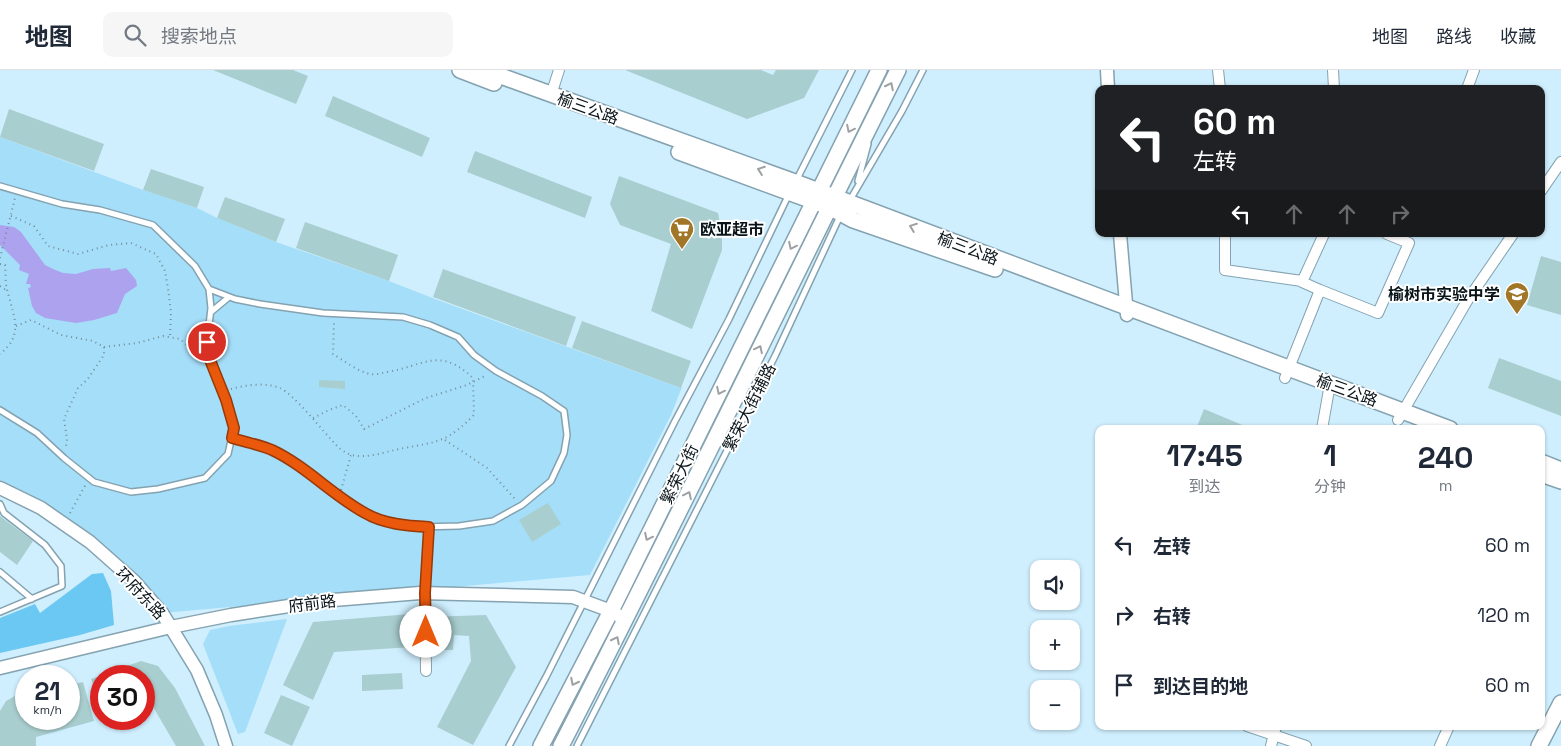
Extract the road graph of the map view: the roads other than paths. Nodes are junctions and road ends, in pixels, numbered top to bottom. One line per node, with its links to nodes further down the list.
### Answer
1 (460, 70): 21 (main road, 榆三公路)
2 (484, 70): 16 (main road, 榆三公路)
3 (559, 70): 16 (street)
4 (852, 70): 21 (lane)
5 (879, 70): 23 (main road, 繁荣大街, one-way to 23)
6 (898, 70): 17 (main road, 繁荣大街, one-way to 6)
7 (923, 70): 22 (lane, 繁荣大街辅路)
8 (1107, 70): 12 (street)
9 (1218, 70): 13 (street)
10 (1333, 70): 14 (street)
11 (1474, 70): 15 (street)
12 (1108, 85)
13 (1220, 85)
14 (1334, 85)
15 (1468, 85)
16 (551, 95): 21 (main road, 榆三公路, one-way to 16)
17 (876, 113): 22 (lane); 24 (main road, 繁荣大街)
18 (1561, 162): 19 (street)
19 (1545, 185)
20 (0, 186): 31 (lane)
21 (792, 187): 23 (main road, 榆三公路); 54 (lane)
22 (856, 189): 24 (lane, 繁荣大街辅路)
23 (817, 197): 24 (main road, 榆三公路); 55 (main road, 繁荣大街, one-way to 55)
24 (838, 205): 34 (main road, 榆三公路); 57 (main road, 繁荣大街, one-way to 24); 69 (lane, 繁荣大街辅路)
25 (1120, 237): 34 (street)
26 (1225, 237): 30 (street)
27 (1323, 237): 30 (street)
28 (1511, 237): 39 (street)
29 (1410, 238): 32 (street)
30 (1302, 281): 32 (street)
31 (209, 289): 33 (lane); 35 (lane)
32 (1320, 290): 36 (street)
33 (229, 297): 35 (lane); 50 (lane)
34 (1126, 310): 36 (main road, 榆三公路)
35 (211, 312): 43 (lane)
36 (1287, 373): 37 (main road, 榆三公路)
37 (1329, 389): 39 (main road, 榆三公路); 40 (street)
38 (0, 410): 43 (lane)
39 (1401, 416): 41 (main road, 榆三公路); 42 (main road, 榆三公路)
40 (1323, 425)
41 (1415, 425)
42 (1435, 425)
43 (232, 438): 50 (lane)
44 (1545, 464): 45 (main road)
45 (1561, 470)
46 (1545, 475): 47 (main road)
47 (1561, 481)
48 (0, 488): 58 (street, 环府东路)
49 (0, 504): 53 (lane)
50 (429, 527): 52 (lane)
51 (0, 572): 53 (lane)
52 (425, 593): 54 (street, 府前路); 58 (street, 府前路); 60 (street)
53 (32, 599): 56 (lane)
54 (584, 601): 55 (street, 府前路); 66 (lane)
55 (611, 611): 57 (street, 府前路); 67 (main road, 繁荣大街, one-way to 67)
56 (0, 612)
57 (626, 620): 68 (main road, 繁荣大街, one-way to 57)
58 (171, 626): 59 (street, 府前路); 65 (street, 环府东路)
59 (0, 668)
60 (426, 671)
61 (1561, 703): 73 (main road)
62 (1561, 726): 74 (main road)
63 (1447, 730): 72 (street)
64 (1275, 731): 70 (street); 71 (street)
65 (226, 746)
66 (509, 746)
67 (541, 746)
68 (561, 746)
69 (577, 746)
70 (1271, 746)
71 (1306, 746)
72 (1440, 746)
73 (1539, 746)
74 (1551, 746)

